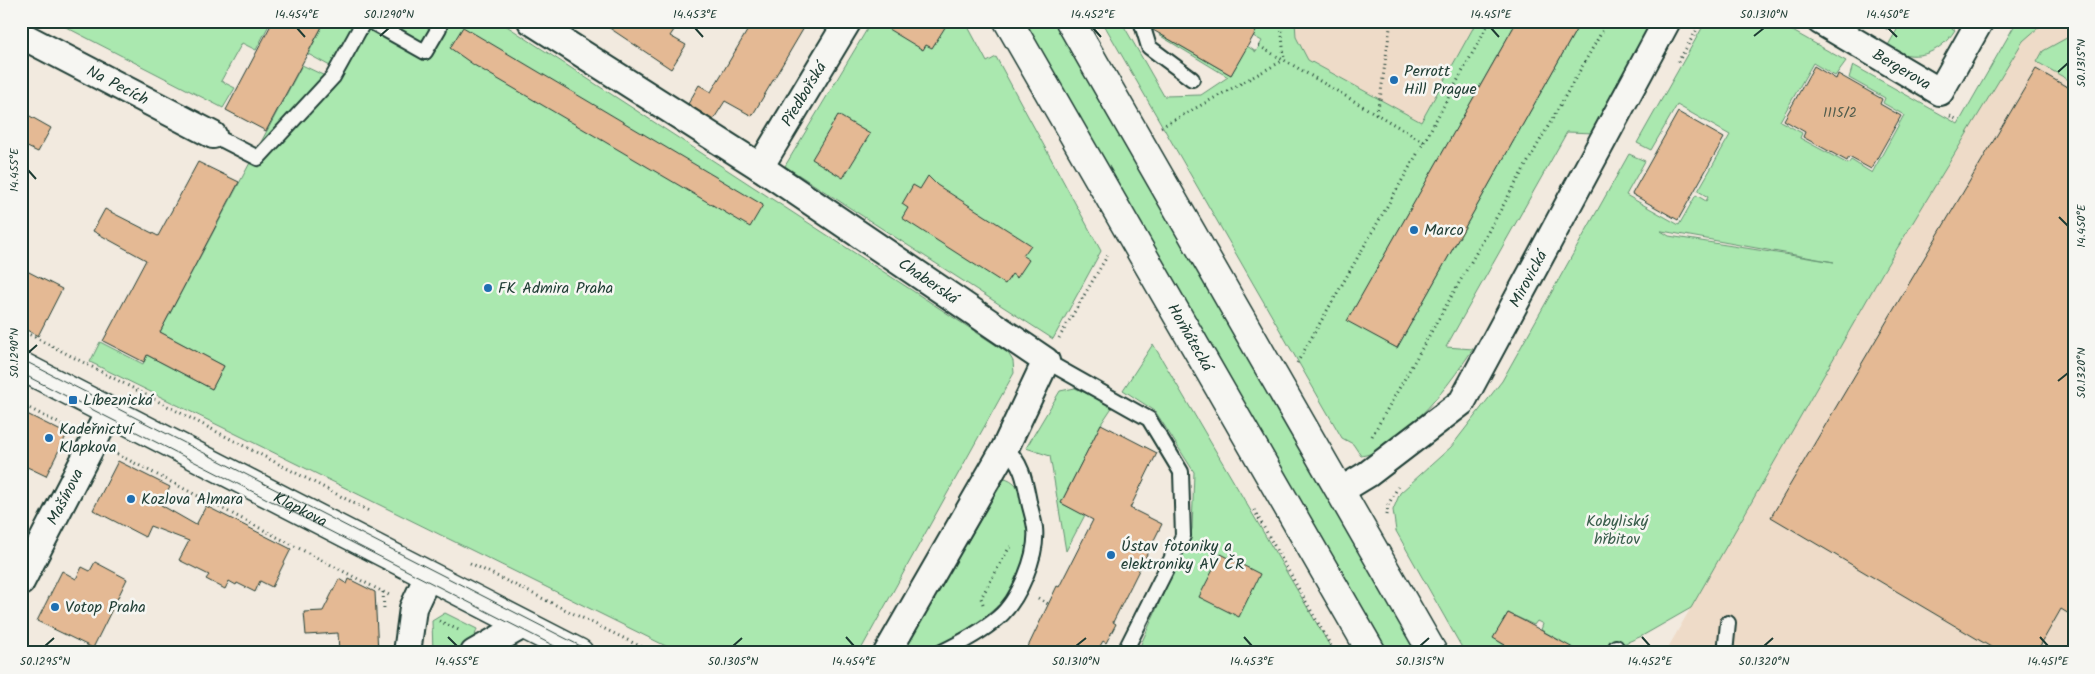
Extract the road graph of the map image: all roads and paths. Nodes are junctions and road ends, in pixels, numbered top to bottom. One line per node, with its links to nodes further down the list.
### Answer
1 (364, 21): 22 (lane)
2 (370, 21): 3 (lane)
3 (438, 21)
4 (531, 21): 24 (street, Chaberská)
5 (848, 21): 24 (street, Předbořská)
6 (1008, 21): 52 (main road, Horňátecká)
7 (1070, 21): 35 (main road)
8 (1141, 21): 19 (lane)
9 (1281, 21): 18 (path)
10 (1391, 21): 20 (path)
11 (1490, 21): 23 (path)
12 (1608, 21): 32 (path)
13 (1667, 21): 35 (street, Mirovická)
14 (1820, 21): 15 (street, Bergerova)
15 (1980, 21)
16 (21, 35): 22 (street, Na Pecích)
17 (1259, 46): 18 (path)
18 (1284, 60): 20 (path); 21 (path)
19 (1192, 79)
20 (1376, 114): 23 (path)
21 (1156, 130)
22 (213, 135)
23 (1424, 142): 28 (path)
24 (760, 168): 27 (street, Chaberská)
25 (1110, 252): 27 (path)
26 (21, 330): 36 (path)
27 (1046, 361): 34 (street); 51 (lane)
28 (1297, 364)
29 (21, 366): 31 (main road, Klapkova)
30 (21, 404): 33 (path)
31 (109, 412): 33 (street, Mašínova); 39 (main road, Klapkova)
32 (1371, 437)
33 (95, 442): 40 (street, Mašínova); 41 (path)
34 (1005, 448): 37 (lane); 49 (street)
35 (1340, 492): 53 (main road)
36 (372, 512)
37 (1035, 538): 42 (lane); 42 (path)
38 (469, 562): 48 (path)
39 (428, 576): 41 (street); 44 (main road, Klapkova)
40 (21, 582)
41 (413, 608): 45 (path); 46 (street)
42 (991, 623): 50 (lane)
43 (1728, 623): 54 (lane)
44 (523, 625): 45 (street); 47 (main road, Klapkova)
45 (481, 649)
46 (407, 653)
47 (579, 653)
48 (654, 653)
49 (887, 653)
50 (940, 653)
51 (1124, 653)
52 (1372, 653)
53 (1433, 653)
54 (1725, 653)

